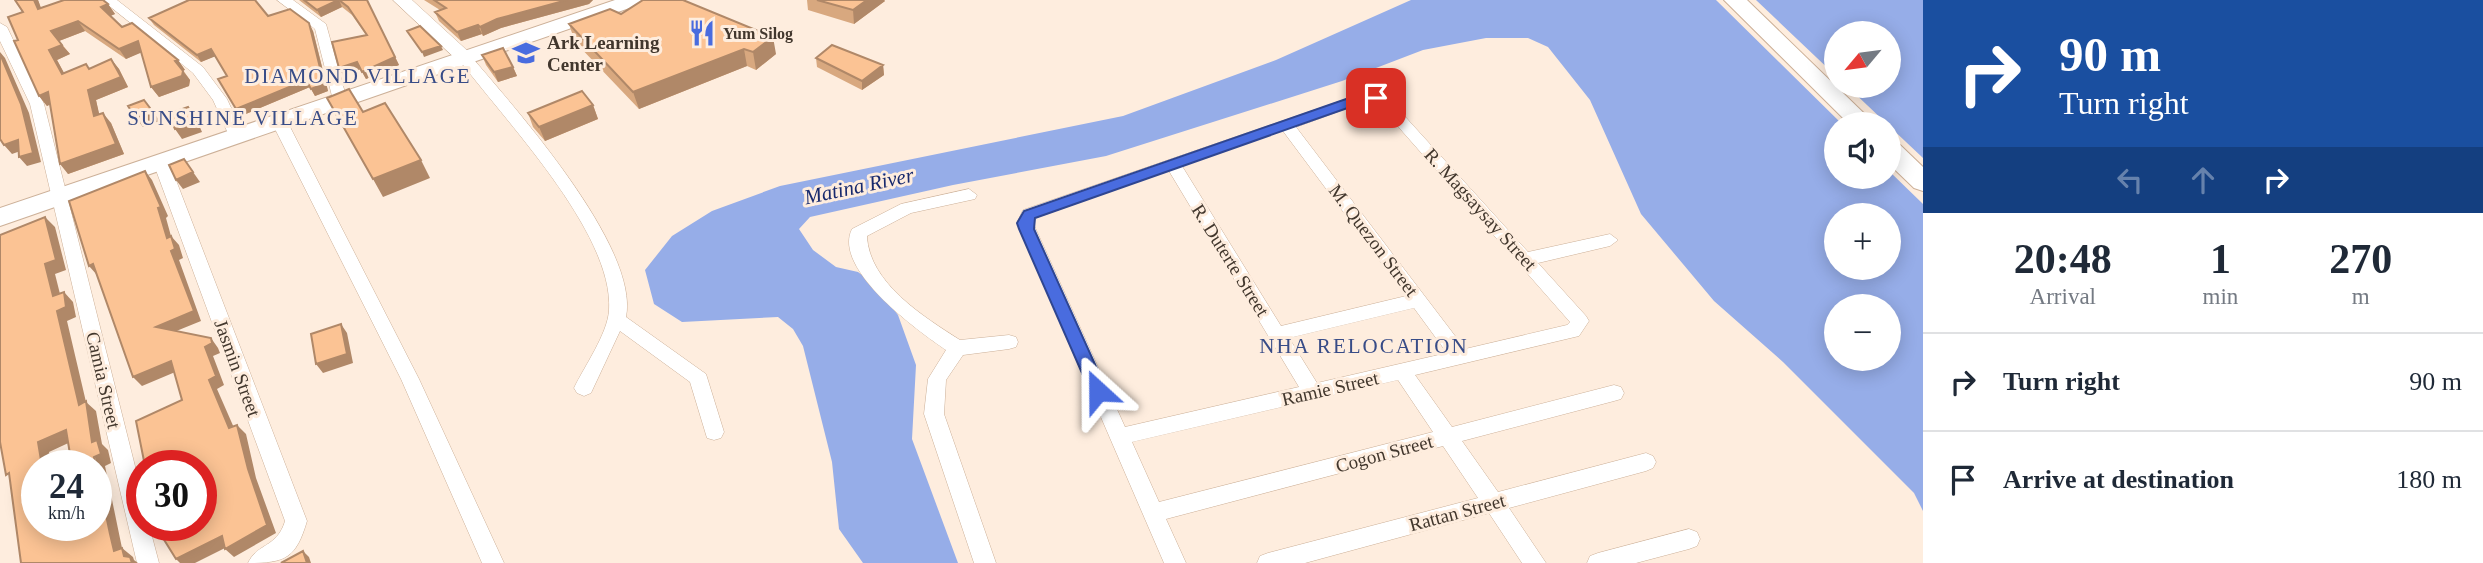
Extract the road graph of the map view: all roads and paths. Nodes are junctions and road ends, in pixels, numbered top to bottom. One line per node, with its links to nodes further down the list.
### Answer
1 (109, 0): 12 (street)
2 (284, 0): 8 (street)
3 (402, 0): 7 (street)
4 (634, 0): 7 (main road)
5 (1735, 0): 9 (main road)
6 (0, 27): 18 (street, Camia Street)
7 (465, 58): 8 (main road); 23 (street)
8 (340, 100): 10 (main road)
9 (1851, 112)
10 (279, 121): 12 (main road); 42 (street)
11 (1286, 124): 15 (street); 21 (street, R. Magsaysay Street); 22 (street, M. Quezon Street)
12 (236, 136): 14 (main road)
13 (1901, 161): 16 (main road)
14 (161, 162): 18 (main road); 41 (street, Jasmin Street)
15 (1172, 163): 25 (street, R. Duterte Street); 34 (street)
16 (1923, 182)
17 (969, 195): 27 (street)
18 (60, 197): 19 (main road); 40 (street, Camia Street)
19 (0, 217)
20 (1610, 240): 21 (street)
21 (1526, 259): 24 (street, R. Magsaysay Street)
22 (1419, 300): 25 (street); 28 (street, M. Quezon Street)
23 (616, 320): 30 (street); 33 (street)
24 (1580, 325): 28 (street, Ramie Street)
25 (1276, 334): 31 (street, R. Duterte Street)
26 (1009, 342): 27 (street)
27 (957, 348): 43 (street)
28 (1461, 357): 29 (street, Ramie Street)
29 (1402, 371): 31 (street, Ramie Street); 35 (street)
30 (584, 388)
31 (1312, 392): 34 (street, Ramie Street)
32 (1614, 393): 35 (street, Cogon Street)
33 (714, 432)
34 (1119, 437): 38 (street)
35 (1447, 437): 37 (street); 38 (street, Cogon Street)
36 (1646, 463): 37 (street, Rattan Street)
37 (1493, 502): 45 (street, Rattan Street); 46 (street)
38 (1153, 513): 44 (street)
39 (1689, 539): 47 (street)
40 (148, 563)
41 (260, 563)
42 (492, 563)
43 (985, 563)
44 (1175, 563)
45 (1268, 563)
46 (1535, 563)
47 (1598, 563)

